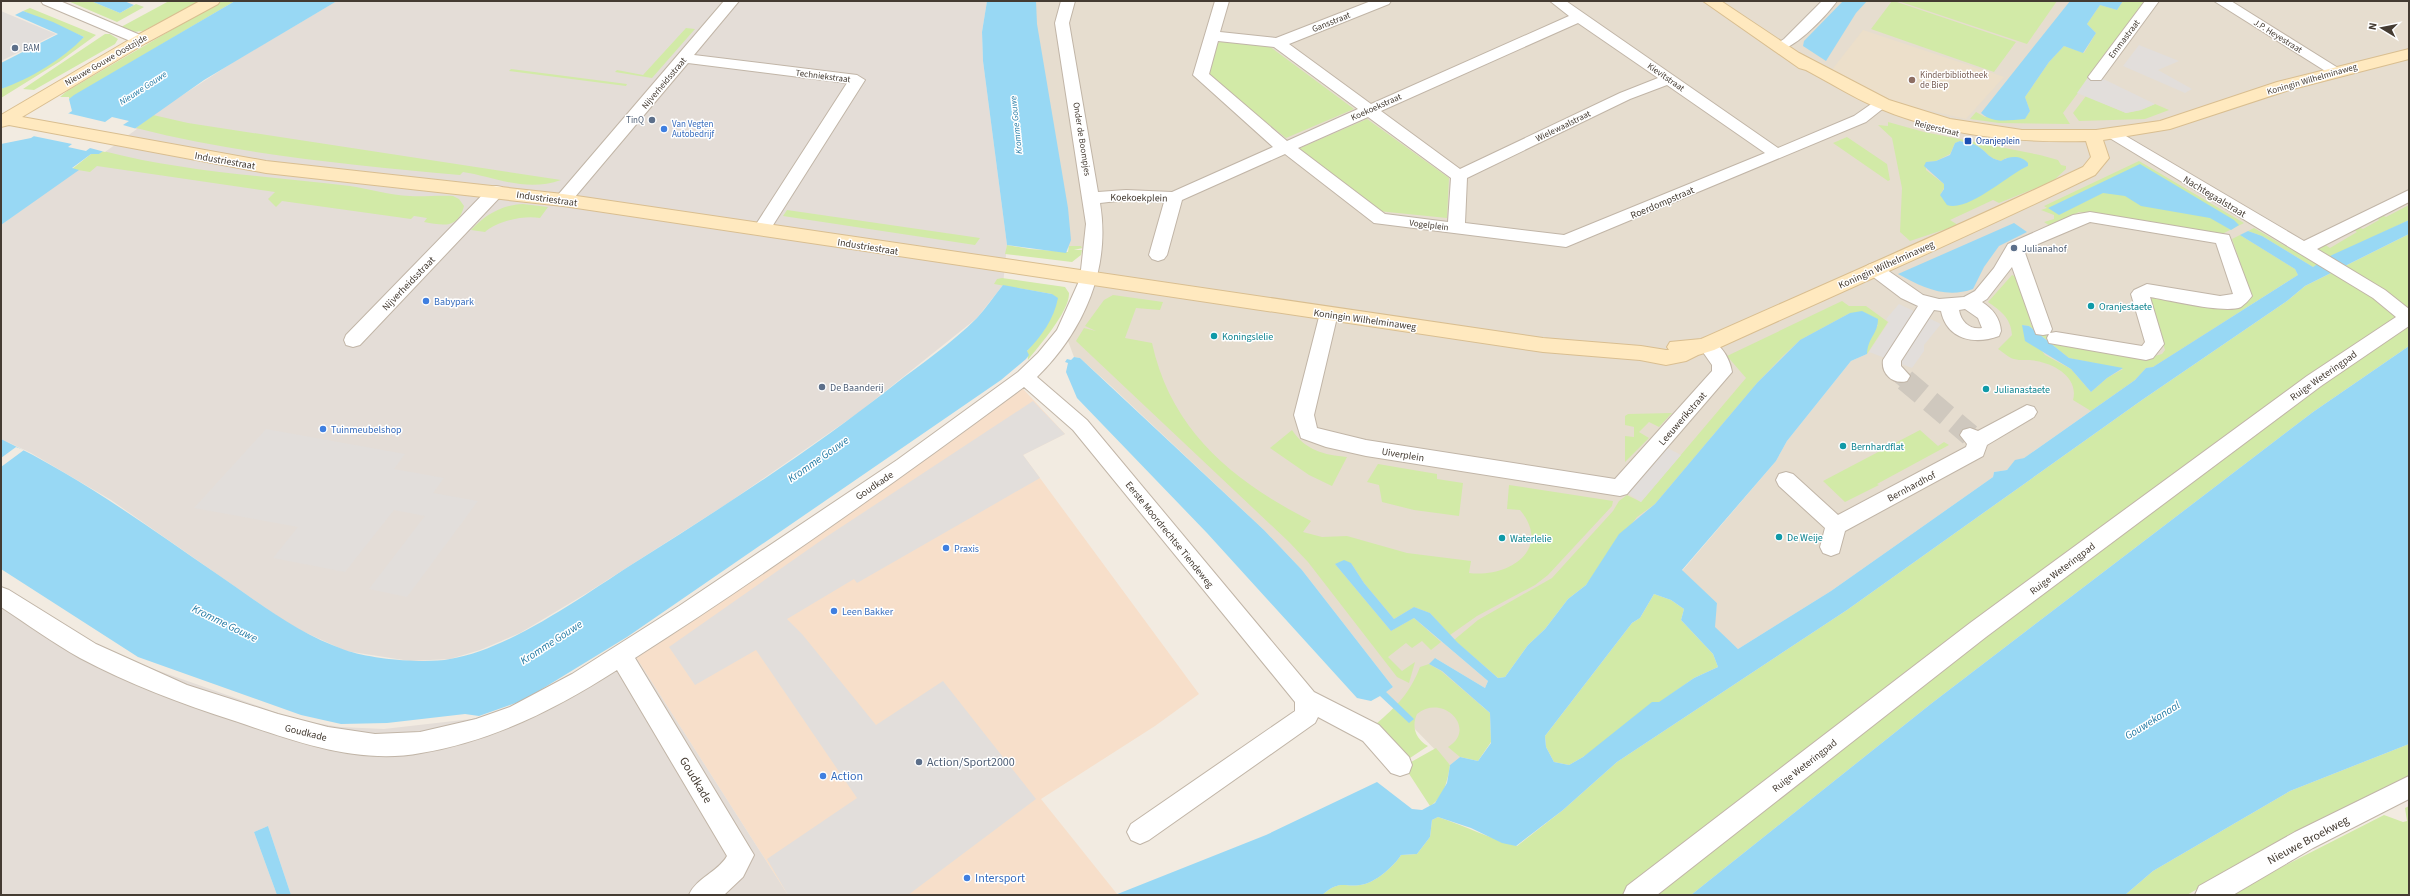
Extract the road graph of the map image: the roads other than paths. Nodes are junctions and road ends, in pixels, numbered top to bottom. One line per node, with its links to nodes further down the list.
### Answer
1 (48, 1): 14 (street)
2 (212, 1): 14 (main road, Nieuwe Gouwe Oostzijde)
3 (732, 1): 18 (street, Nijverheidsstraat)
4 (1068, 1): 32 (street, Onder de Boompjes)
5 (1222, 1): 13 (street)
6 (1384, 1): 15 (street, Gansstraat)
7 (1557, 1): 12 (street, Kievitstraat)
8 (1710, 1): 16 (main road, Reigerstraat)
9 (1830, 1): 16 (street)
10 (2152, 1): 20 (street, Emmastraat)
11 (2221, 1): 19 (street, J.P. Heyestraat)
12 (1579, 17): 21 (street, Kievitstraat); 23 (street, Koekoekstraat)
13 (1213, 36): 15 (street); 27 (street, Vogelplein)
14 (140, 40): 24 (main road, Nieuwe Gouwe Oostzijde)
15 (1278, 43): 23 (street)
16 (1779, 47): 22 (main road, Reigerstraat)
17 (2409, 54): 19 (main road, Koningin Wilhelminaweg)
18 (685, 58): 34 (street, Nijverheidsstraat); 36 (street, Techniekstraat)
19 (2335, 71): 25 (main road, Koningin Wilhelminaweg)
20 (2096, 77)
21 (1669, 79): 28 (street, Kievitstraat); 29 (street, Wielewaalstraat)
22 (1879, 106): 26 (main road, Reigerstraat); 28 (street, Roerdompstraat)
23 (1367, 111): 27 (street, Koekoekstraat); 29 (street)
24 (3, 120): 30 (main road, Industriestraat)
25 (2119, 137): 26 (main road, Koningin Wilhelminaweg); 38 (street, Nachtegaalstraat)
26 (2085, 140): 40 (main road, Koningin Wilhelminaweg)
27 (1286, 147): 33 (street, Koekoekstraat); 35 (street, Vogelplein)
28 (1775, 154): 35 (street, Roerdompstraat)
29 (1459, 176): 35 (street, Vogelplein)
30 (496, 191): 34 (main road, Industriestraat); 46 (street, Nijverheidsstraat)
31 (2409, 195): 38 (street)
32 (1092, 198): 33 (street, Koekoekplein); 41 (street, Onder de Boompjes)
33 (1174, 198): 39 (street, Koekoekplein)
34 (563, 200): 36 (main road, Industriestraat)
35 (1456, 228)
36 (762, 229): 41 (main road, Industriestraat)
37 (2014, 248): 37 (street); 42 (street)
38 (2310, 253): 62 (street, Ruige Weteringpad)
39 (1158, 255)
40 (1874, 269): 43 (street); 47 (main road, Koningin Wilhelminaweg)
41 (1089, 279): 45 (main road, Koningin Wilhelminaweg); 49 (street, Goudkade)
42 (1968, 302): 44 (street); 44 (street)
43 (1929, 304): 44 (street); 48 (street)
44 (1948, 307)
45 (1329, 313): 47 (main road, Koningin Wilhelminaweg); 52 (street, Uiverplein)
46 (353, 340)
47 (1699, 347): 52 (street, Leeuwerikstraat)
48 (1900, 376)
49 (1025, 377): 56 (street, Goudkade); 57 (street, Eerste Moordrechtse Tiendeweg)
50 (2027, 412): 53 (street, Bernhardhof)
51 (1786, 480): 53 (street)
52 (1620, 488)
53 (1836, 526): 54 (street)
54 (1831, 548)
55 (1, 596): 56 (street, Goudkade)
56 (621, 656): 61 (street, Goudkade)
57 (1306, 699): 58 (street, Eerste Moordrechtse Tiendeweg); 60 (street)
58 (1400, 765)
59 (2409, 787): 63 (street, Nieuwe Broekweg)
60 (1140, 832)
61 (702, 895)
62 (1636, 895)
63 (2208, 895)

